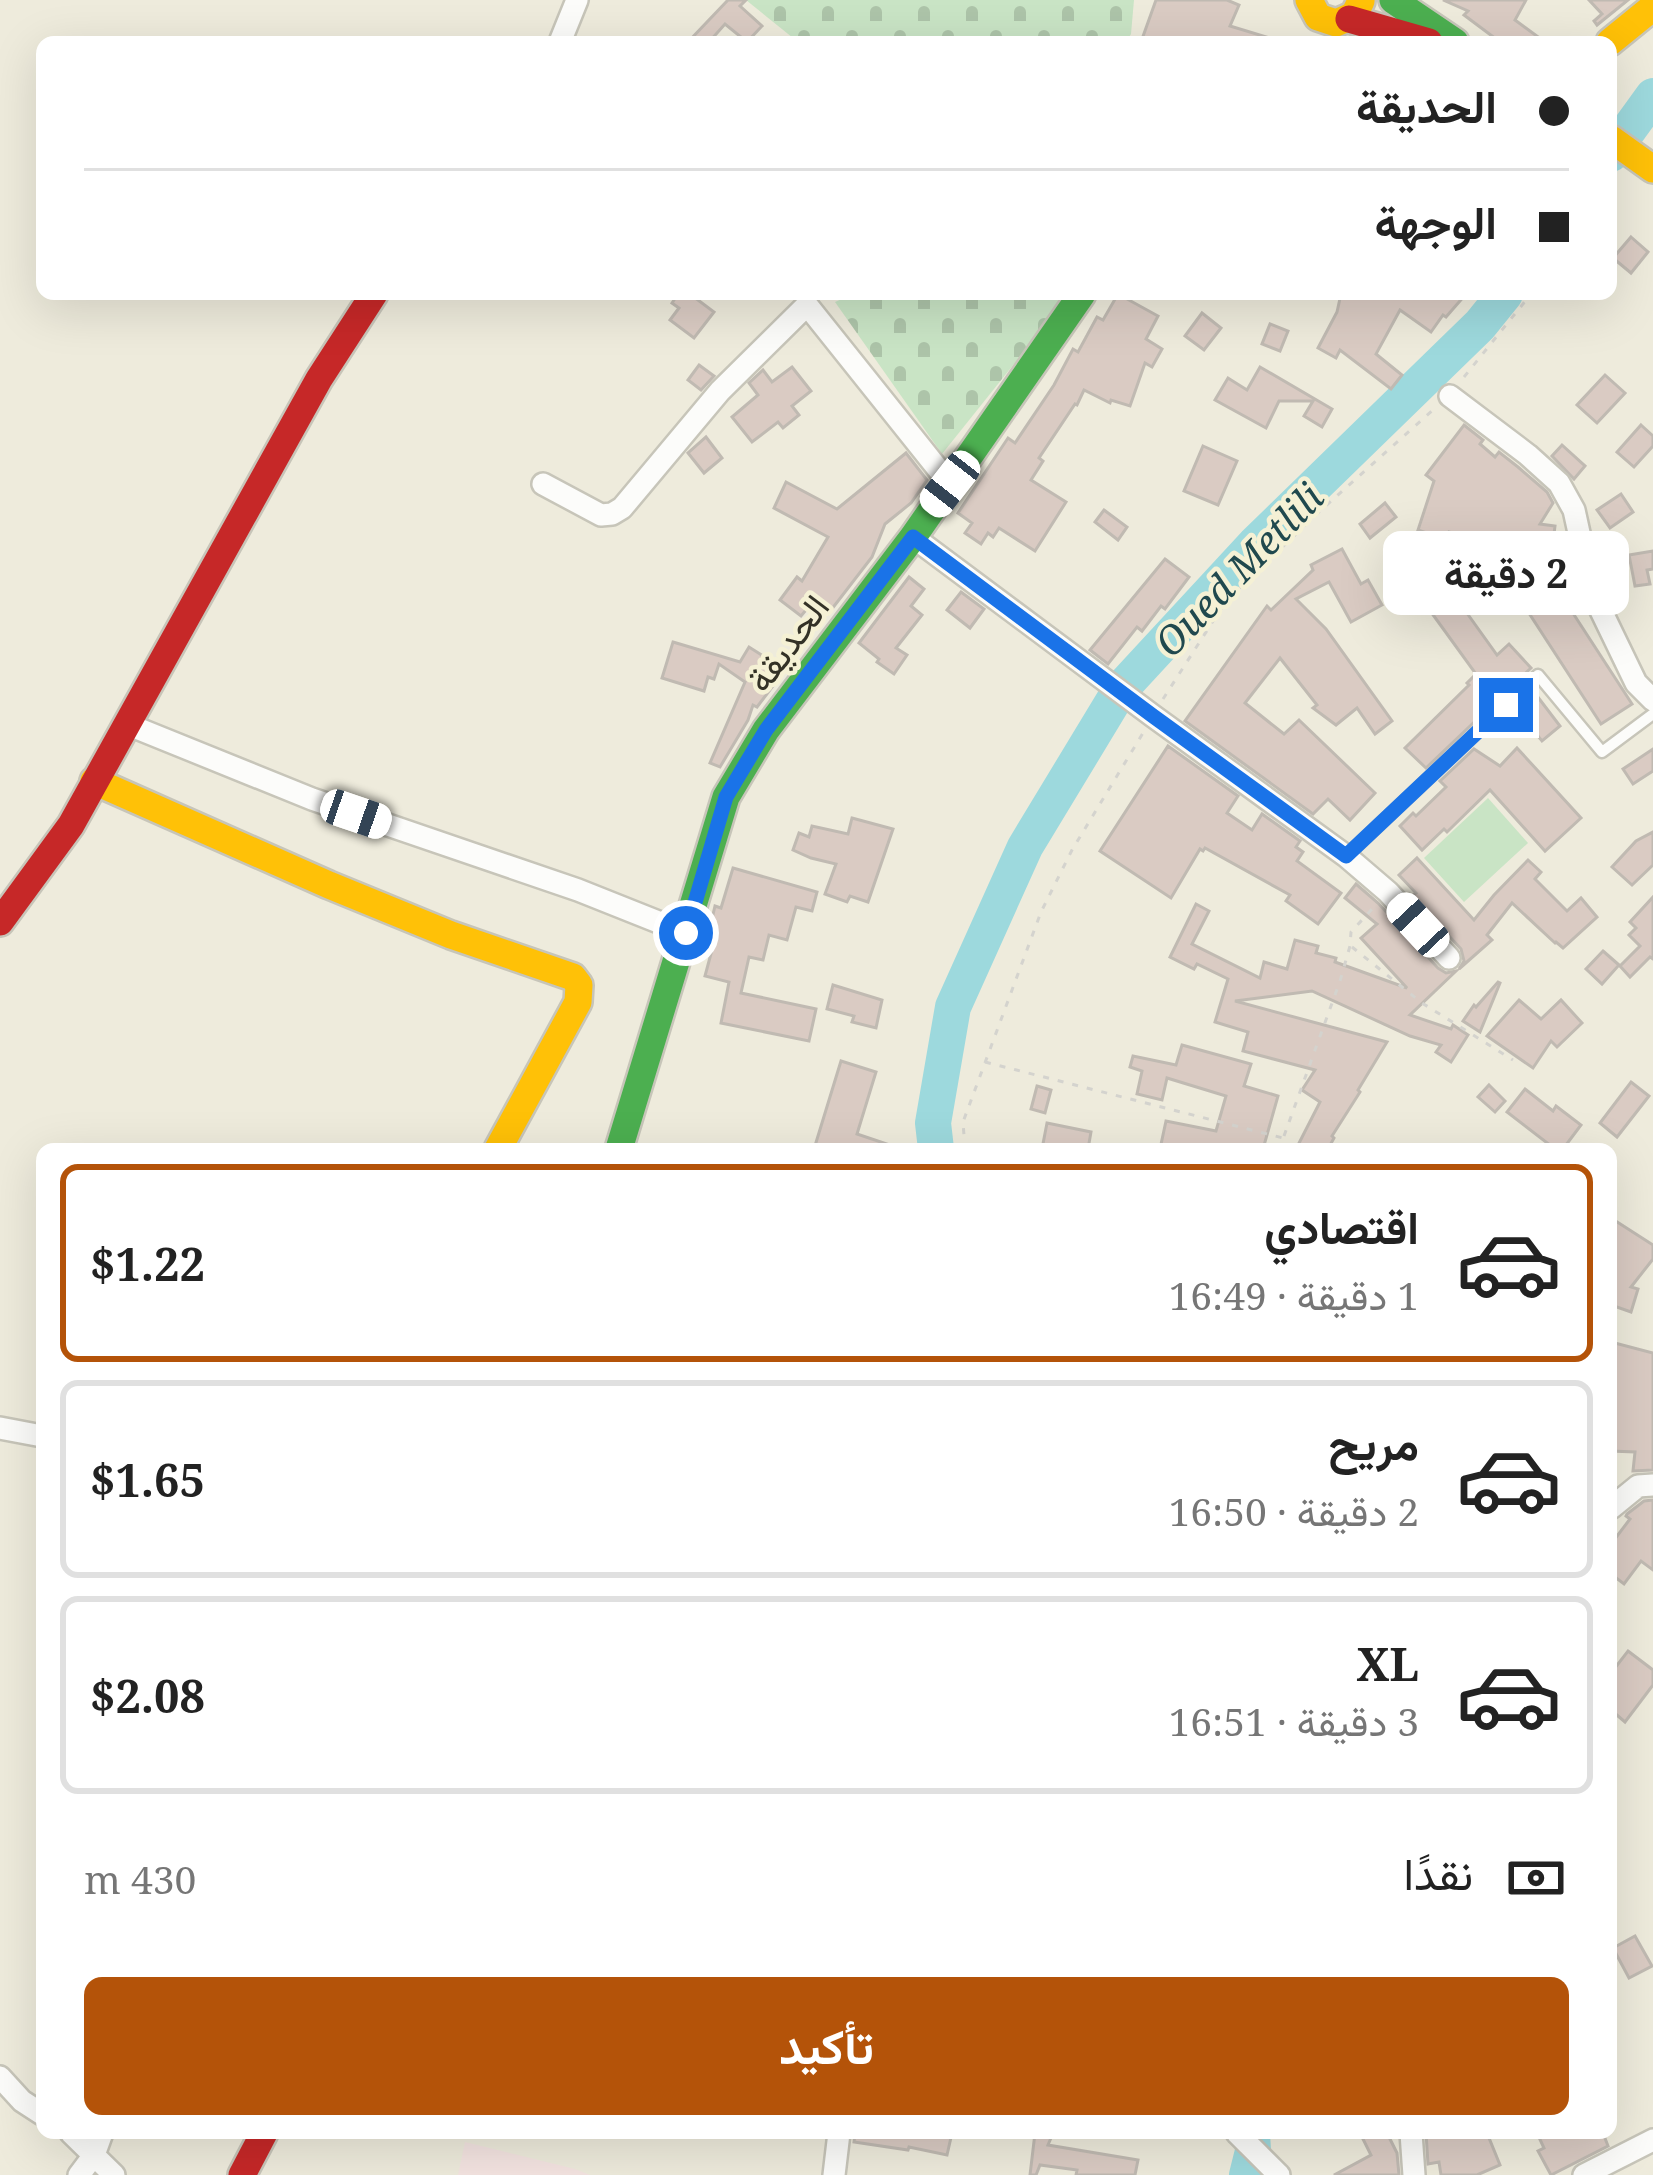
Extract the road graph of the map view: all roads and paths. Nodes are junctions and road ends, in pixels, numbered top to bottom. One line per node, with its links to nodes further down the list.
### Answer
1 (577, 0): 6 (street)
2 (1393, 0): 9 (street)
3 (1311, 6): 5 (street); 7 (street)
4 (1653, 7): 10 (street)
5 (1346, 21): 8 (street)
6 (562, 36)
7 (1317, 36)
8 (1405, 36)
9 (1446, 36)
10 (1617, 36)
11 (1617, 143): 12 (street)
12 (1653, 169)
13 (370, 300): 24 (street)
14 (817, 300): 18 (street); 19 (street)
15 (1078, 300): 19 (street, الحديقة)
16 (1526, 300): 17 (path)
17 (1450, 396): 21 (street); 23 (path)
18 (543, 484)
19 (950, 484): 20 (street, الحديقة)
20 (913, 537): 23 (street); 29 (street, الحديقة)
21 (1653, 700)
22 (1653, 714): 26 (lane)
23 (1153, 716): 26 (street); 33 (path)
24 (129, 725): 25 (street); 29 (street)
25 (94, 781): 28 (street); 35 (street)
26 (1346, 856): 27 (street)
27 (1388, 892): 30 (path); 31 (street)
28 (0, 922)
29 (686, 933): 36 (street, الحديقة)
30 (1351, 946): 32 (path); 34 (path)
31 (1449, 958)
32 (1513, 1060)
33 (984, 1062): 34 (path); 37 (path)
34 (1283, 1138): 38 (path)
35 (501, 1143)
36 (625, 1143)
37 (965, 1143)
38 (1285, 1143)
39 (0, 1428): 40 (street)
40 (36, 1435)
41 (1653, 1485): 42 (street)
42 (1617, 1503)
43 (0, 2077): 44 (street)
44 (36, 2110)
45 (77, 2139): 52 (street)
46 (100, 2139): 52 (street)
47 (261, 2139): 55 (street)
48 (838, 2139): 56 (street)
49 (1243, 2139): 57 (street)
50 (1411, 2139): 58 (street)
51 (1653, 2140): 59 (street)
52 (94, 2155): 53 (street); 54 (street)
53 (79, 2175)
54 (114, 2175)
55 (242, 2175)
56 (834, 2175)
57 (1279, 2175)
58 (1414, 2175)
59 (1584, 2175)

